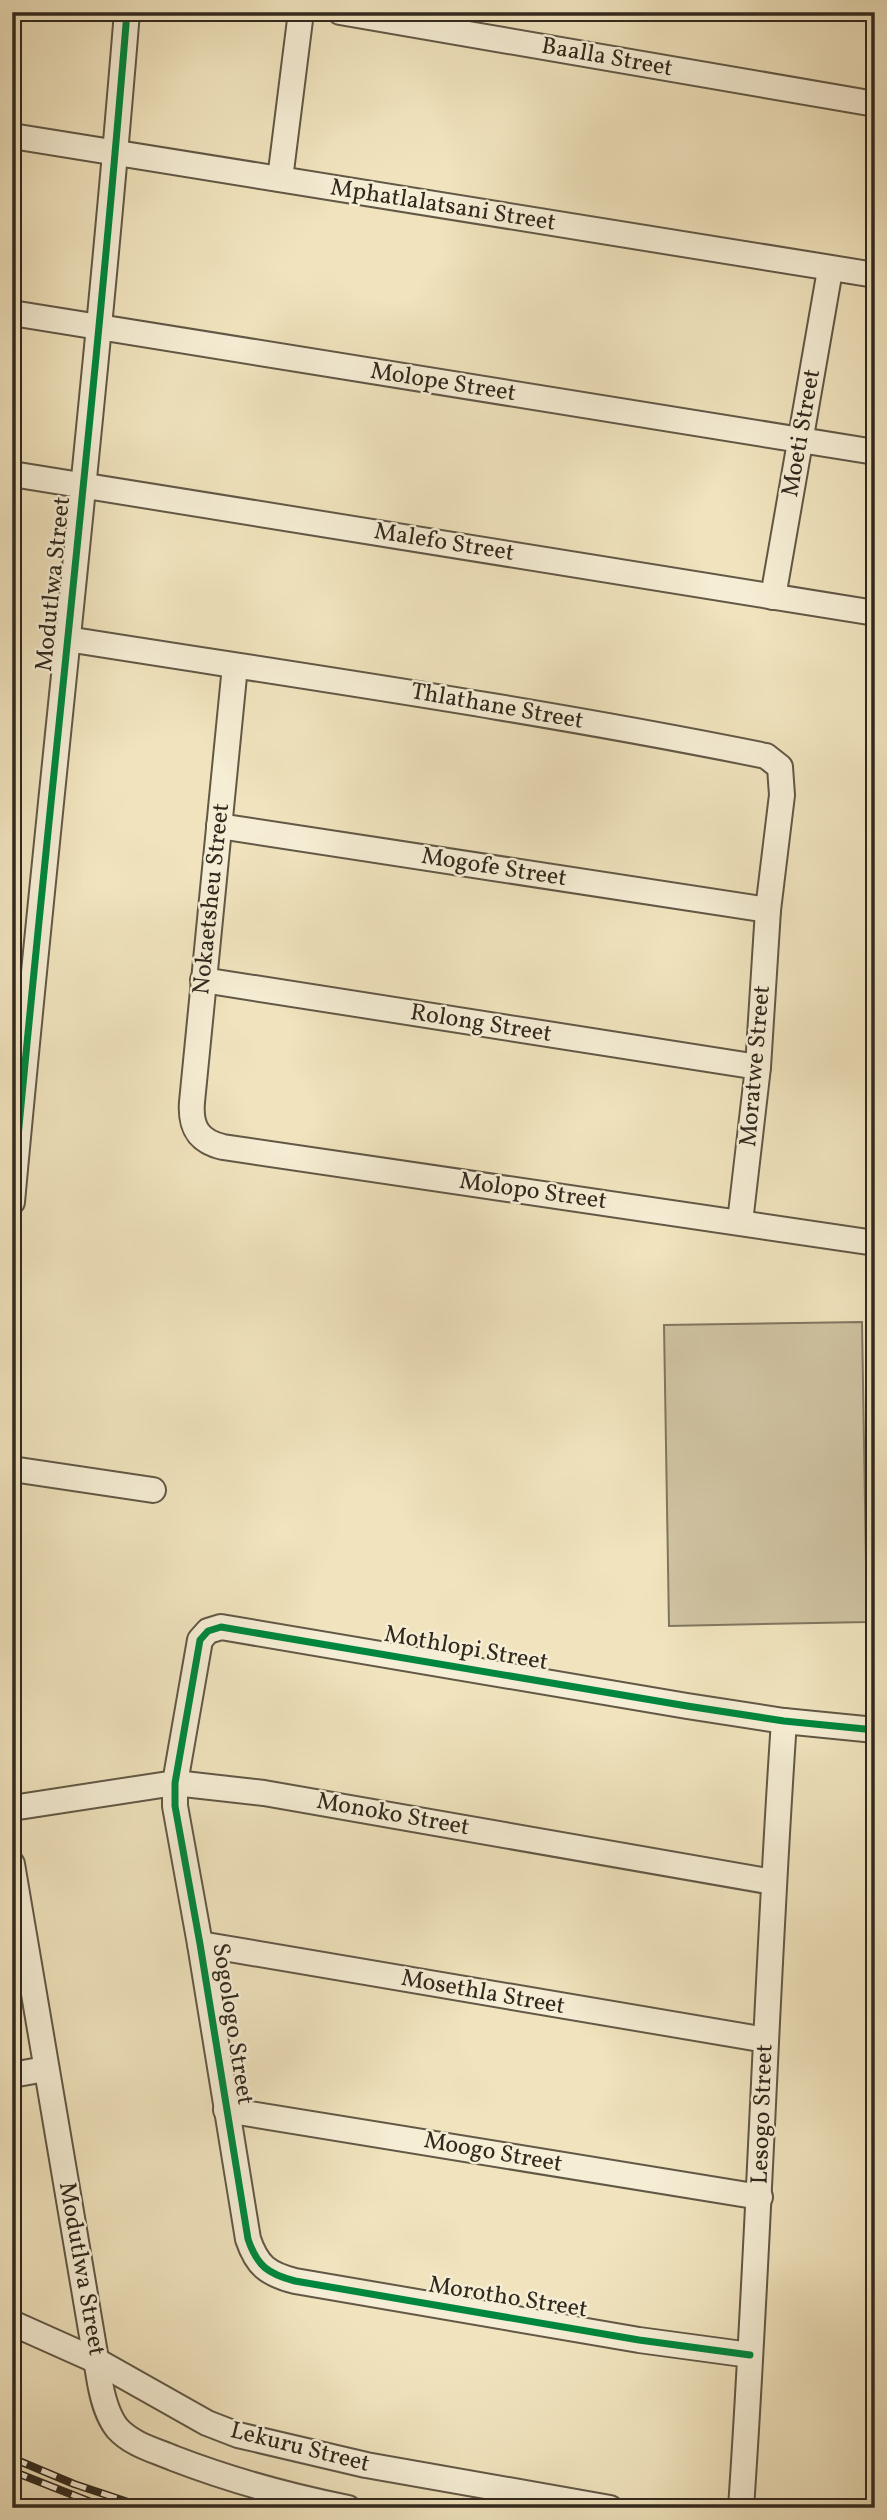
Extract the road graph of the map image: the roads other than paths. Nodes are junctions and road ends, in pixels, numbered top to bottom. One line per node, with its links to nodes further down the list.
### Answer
1 (127, 12): 6 (street, Modutlwa Street)
2 (301, 12): 7 (street)
3 (340, 12): 4 (street, Baalla Street)
4 (875, 104)
5 (12, 136): 6 (street, Mphatlalatsani Street)
6 (116, 152): 7 (street, Mphatlalatsani Street); 11 (street, Modutlwa Street)
7 (280, 179): 8 (street, Mphatlalatsani Street)
8 (831, 270): 9 (street, Mphatlalatsani Street); 12 (street, Moeti Street)
9 (875, 275)
10 (12, 313): 11 (street, Molope Street)
11 (99, 327): 12 (street, Molope Street); 15 (street, Modutlwa Street)
12 (800, 440): 13 (street, Molope Street); 16 (street, Moeti Street)
13 (875, 452)
14 (12, 474): 15 (street, Malefo Street)
15 (83, 485): 16 (street, Malefo Street); 18 (street, Modutlwa Street)
16 (773, 597): 17 (street, Malefo Street)
17 (875, 613)
18 (67, 639): 19 (street, Thlathane Street); 25 (street, Modutlwa Street)
19 (235, 666): 20 (street, Nokaetsheu Street); 21 (street, Thlathane Street)
20 (219, 825): 21 (street, Mogofe Street); 22 (street, Nokaetsheu Street)
21 (768, 909): 23 (street, Moratwe Street)
22 (203, 981): 23 (street, Rolong Street); 24 (street, Nokaetsheu Street)
23 (758, 1067): 27 (street, Moratwe Street)
24 (195, 1131): 27 (street, Molopo Street)
25 (14, 1162): 26 (street, Modutlwa Street)
26 (12, 1202)
27 (740, 1222): 28 (street, Molopo Street)
28 (875, 1243)
29 (12, 1469): 30 (street)
30 (153, 1490)
31 (784, 1721): 32 (street, Mothlopi Street); 33 (street, Mothlopi Street); 36 (street, Lesogo Street)
32 (875, 1730)
33 (175, 1783): 34 (street, Monoko Street); 36 (street, Monoko Street); 37 (street, Sogologo Street)
34 (12, 1808)
35 (12, 1864): 39 (street, Modutlwa Street)
36 (773, 1882): 38 (street, Lesogo Street)
37 (200, 1944): 38 (street, Mosethla Street); 41 (street, Sogologo Street)
38 (766, 2040): 42 (street, Lesogo Street)
39 (46, 2069): 40 (street); 46 (street, Modutlwa Street)
40 (12, 2075)
41 (226, 2110): 42 (street, Moogo Street); 43 (street, Sogologo Street)
42 (760, 2197): 45 (street, Lesogo Street)
43 (263, 2267): 45 (street, Morotho Street)
44 (12, 2323): 46 (street, Lekuru Street)
45 (750, 2355): 50 (street, Lesogo Street)
46 (97, 2361): 47 (street, Modutlwa Street); 49 (street, Lekuru Street)
47 (278, 2501): 48 (street, Modutlwa Street)
48 (348, 2508)
49 (610, 2508)
50 (741, 2508)

